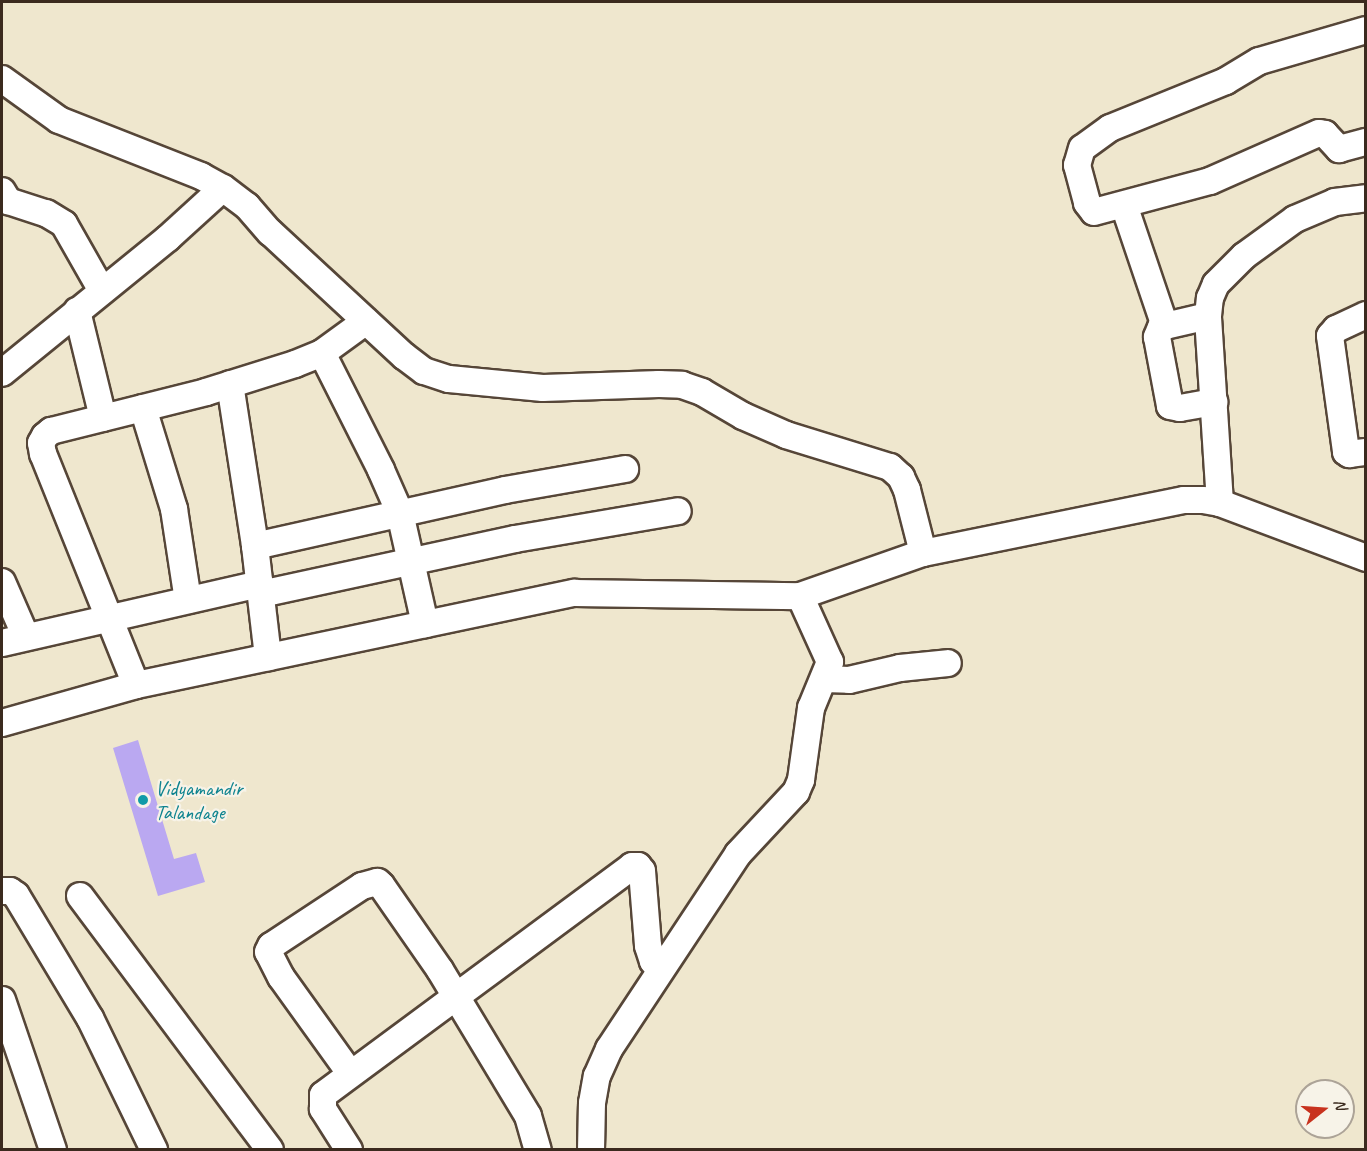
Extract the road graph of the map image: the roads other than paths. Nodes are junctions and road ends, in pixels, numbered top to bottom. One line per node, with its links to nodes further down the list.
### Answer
1 (1365, 30): 7 (street)
2 (2, 79): 4 (street)
3 (1365, 142): 7 (street)
4 (223, 188): 8 (street); 12 (street)
5 (2, 191): 8 (street)
6 (1365, 198): 11 (street)
7 (1124, 205): 13 (street)
8 (102, 291): 9 (street)
9 (77, 311): 15 (street); 19 (street)
10 (1365, 315): 20 (street)
11 (1208, 316): 13 (street); 17 (street)
12 (366, 321): 14 (street); 26 (street)
13 (1165, 326): 17 (street)
14 (322, 353): 16 (street); 24 (street)
15 (2, 373)
16 (230, 384): 18 (street); 25 (street)
17 (1214, 402): 22 (street)
18 (143, 408): 19 (street); 32 (street)
19 (103, 418): 33 (street)
20 (1365, 452)
21 (624, 469): 24 (street)
22 (1220, 503): 26 (street); 27 (street)
23 (678, 511): 28 (street)
24 (400, 513): 25 (street); 28 (street)
25 (255, 546): 30 (street)
26 (923, 553): 31 (street)
27 (1365, 558)
28 (409, 562): 30 (street); 34 (street)
29 (2, 582): 35 (street)
30 (260, 589): 32 (street); 36 (street)
31 (800, 596): 34 (street); 38 (street)
32 (188, 600): 33 (street)
33 (108, 617): 35 (street); 39 (street)
34 (426, 624): 36 (street)
35 (14, 640)
36 (268, 657): 39 (street)
37 (948, 663): 38 (street)
38 (824, 679): 43 (street)
39 (136, 685): 40 (street)
40 (2, 723)
41 (2, 891): 49 (street)
42 (80, 896): 50 (street)
43 (660, 970): 44 (street); 47 (street)
44 (454, 995): 46 (street); 46 (street); 52 (street)
45 (2, 1000): 48 (street)
46 (350, 1073): 51 (street)
47 (585, 1148)
48 (53, 1149)
49 (154, 1149)
50 (270, 1149)
51 (349, 1149)
52 (538, 1149)

